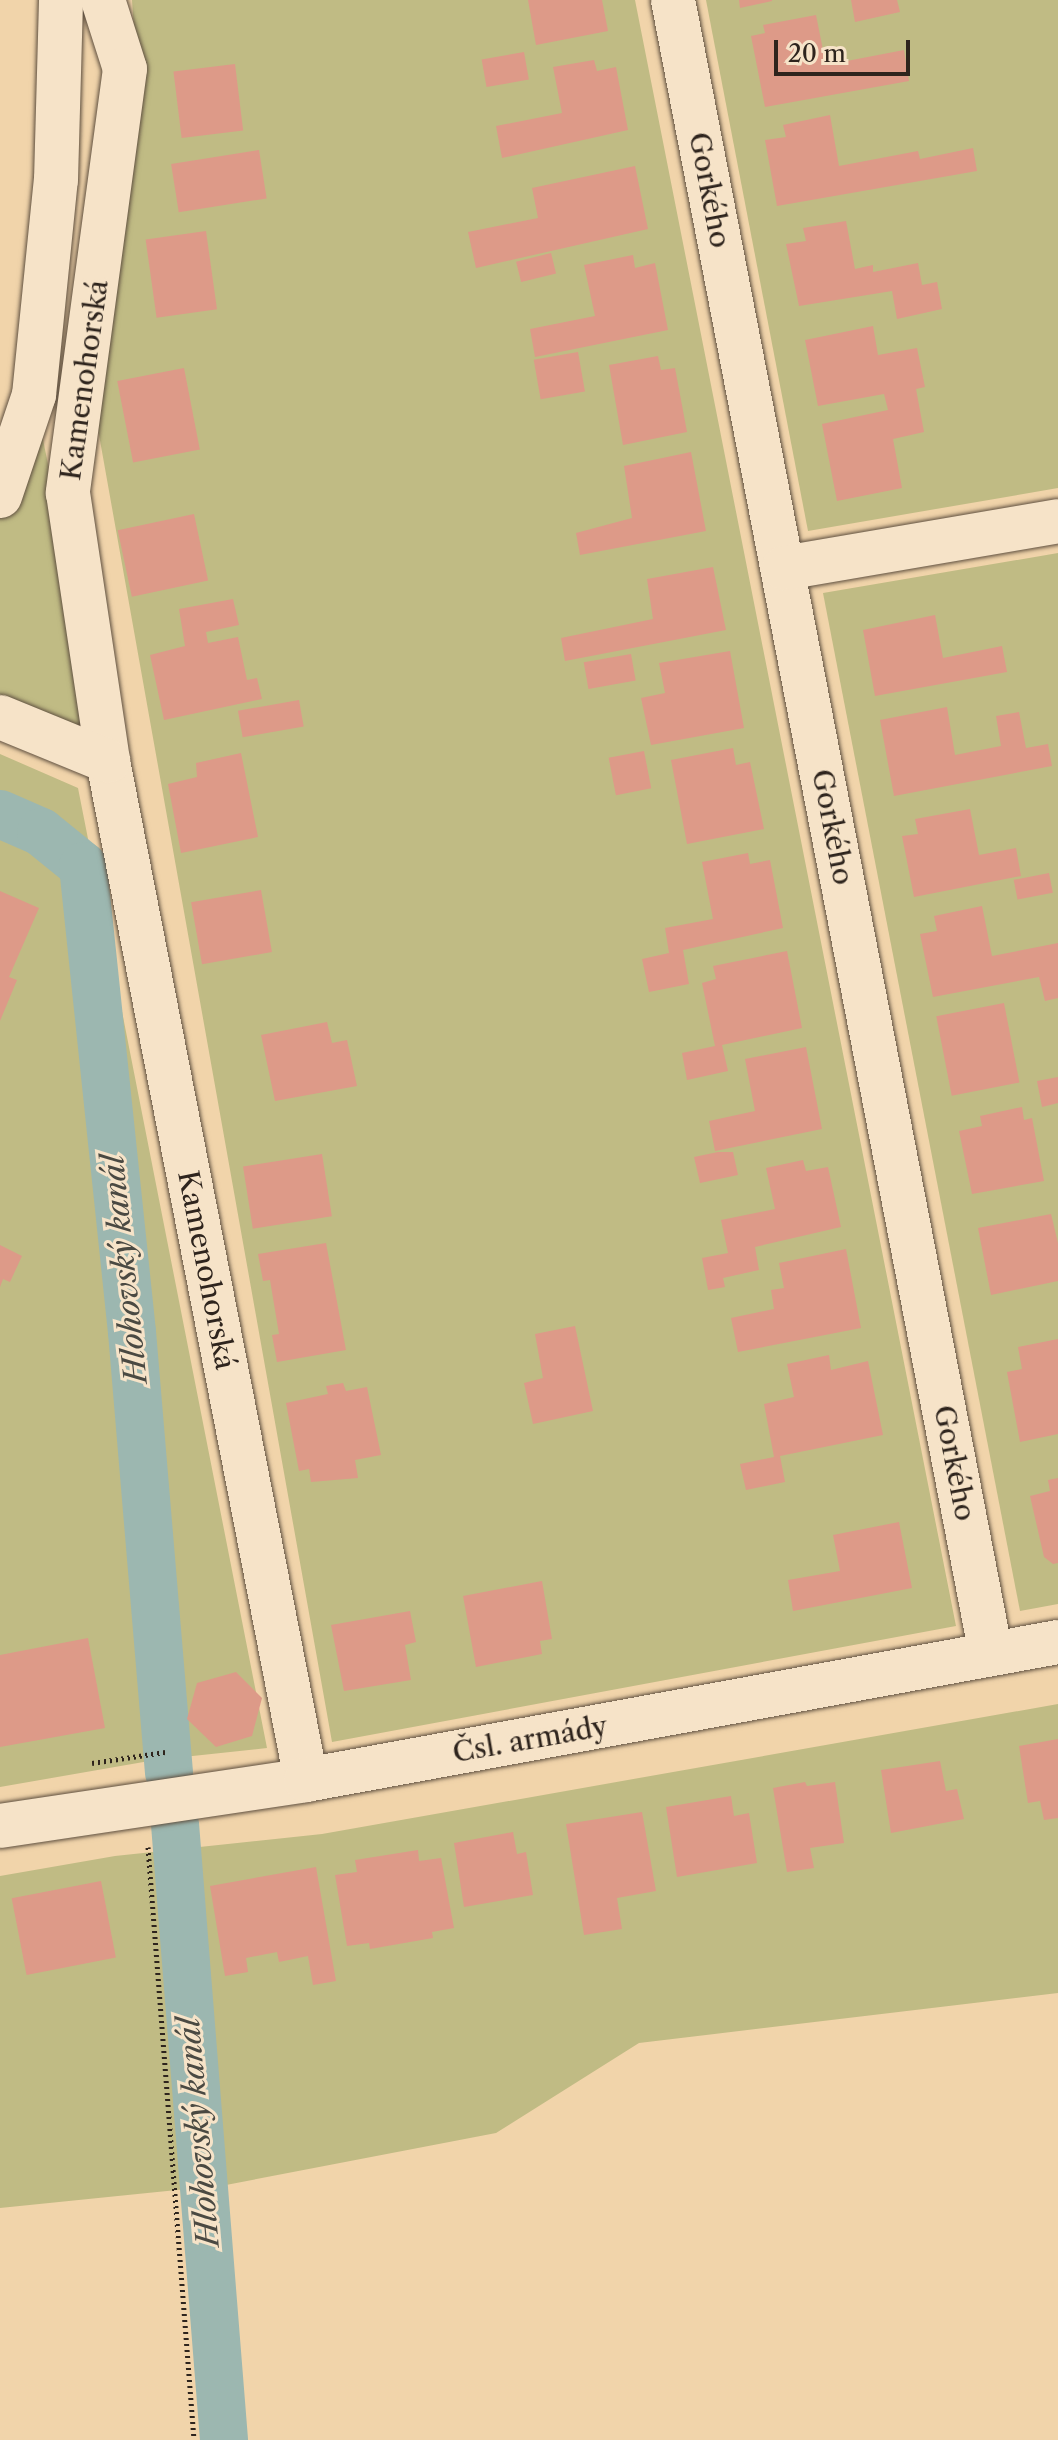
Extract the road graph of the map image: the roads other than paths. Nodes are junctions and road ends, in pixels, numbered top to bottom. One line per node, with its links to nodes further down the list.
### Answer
1 (61, 0): 4 (street, Kamenohorská)
2 (103, 0): 8 (street, Kamenohorská)
3 (673, 0): 6 (street, Gorkého)
4 (0, 496)
5 (1058, 521): 6 (street)
6 (784, 568): 10 (street, Gorkého)
7 (0, 717): 8 (street)
8 (108, 761): 11 (street, Kamenohorská)
9 (1058, 1642): 10 (street, Čsl. armády)
10 (991, 1654): 11 (street, Čsl. armády)
11 (306, 1780): 12 (street, Čsl. armády)
12 (0, 1826)

